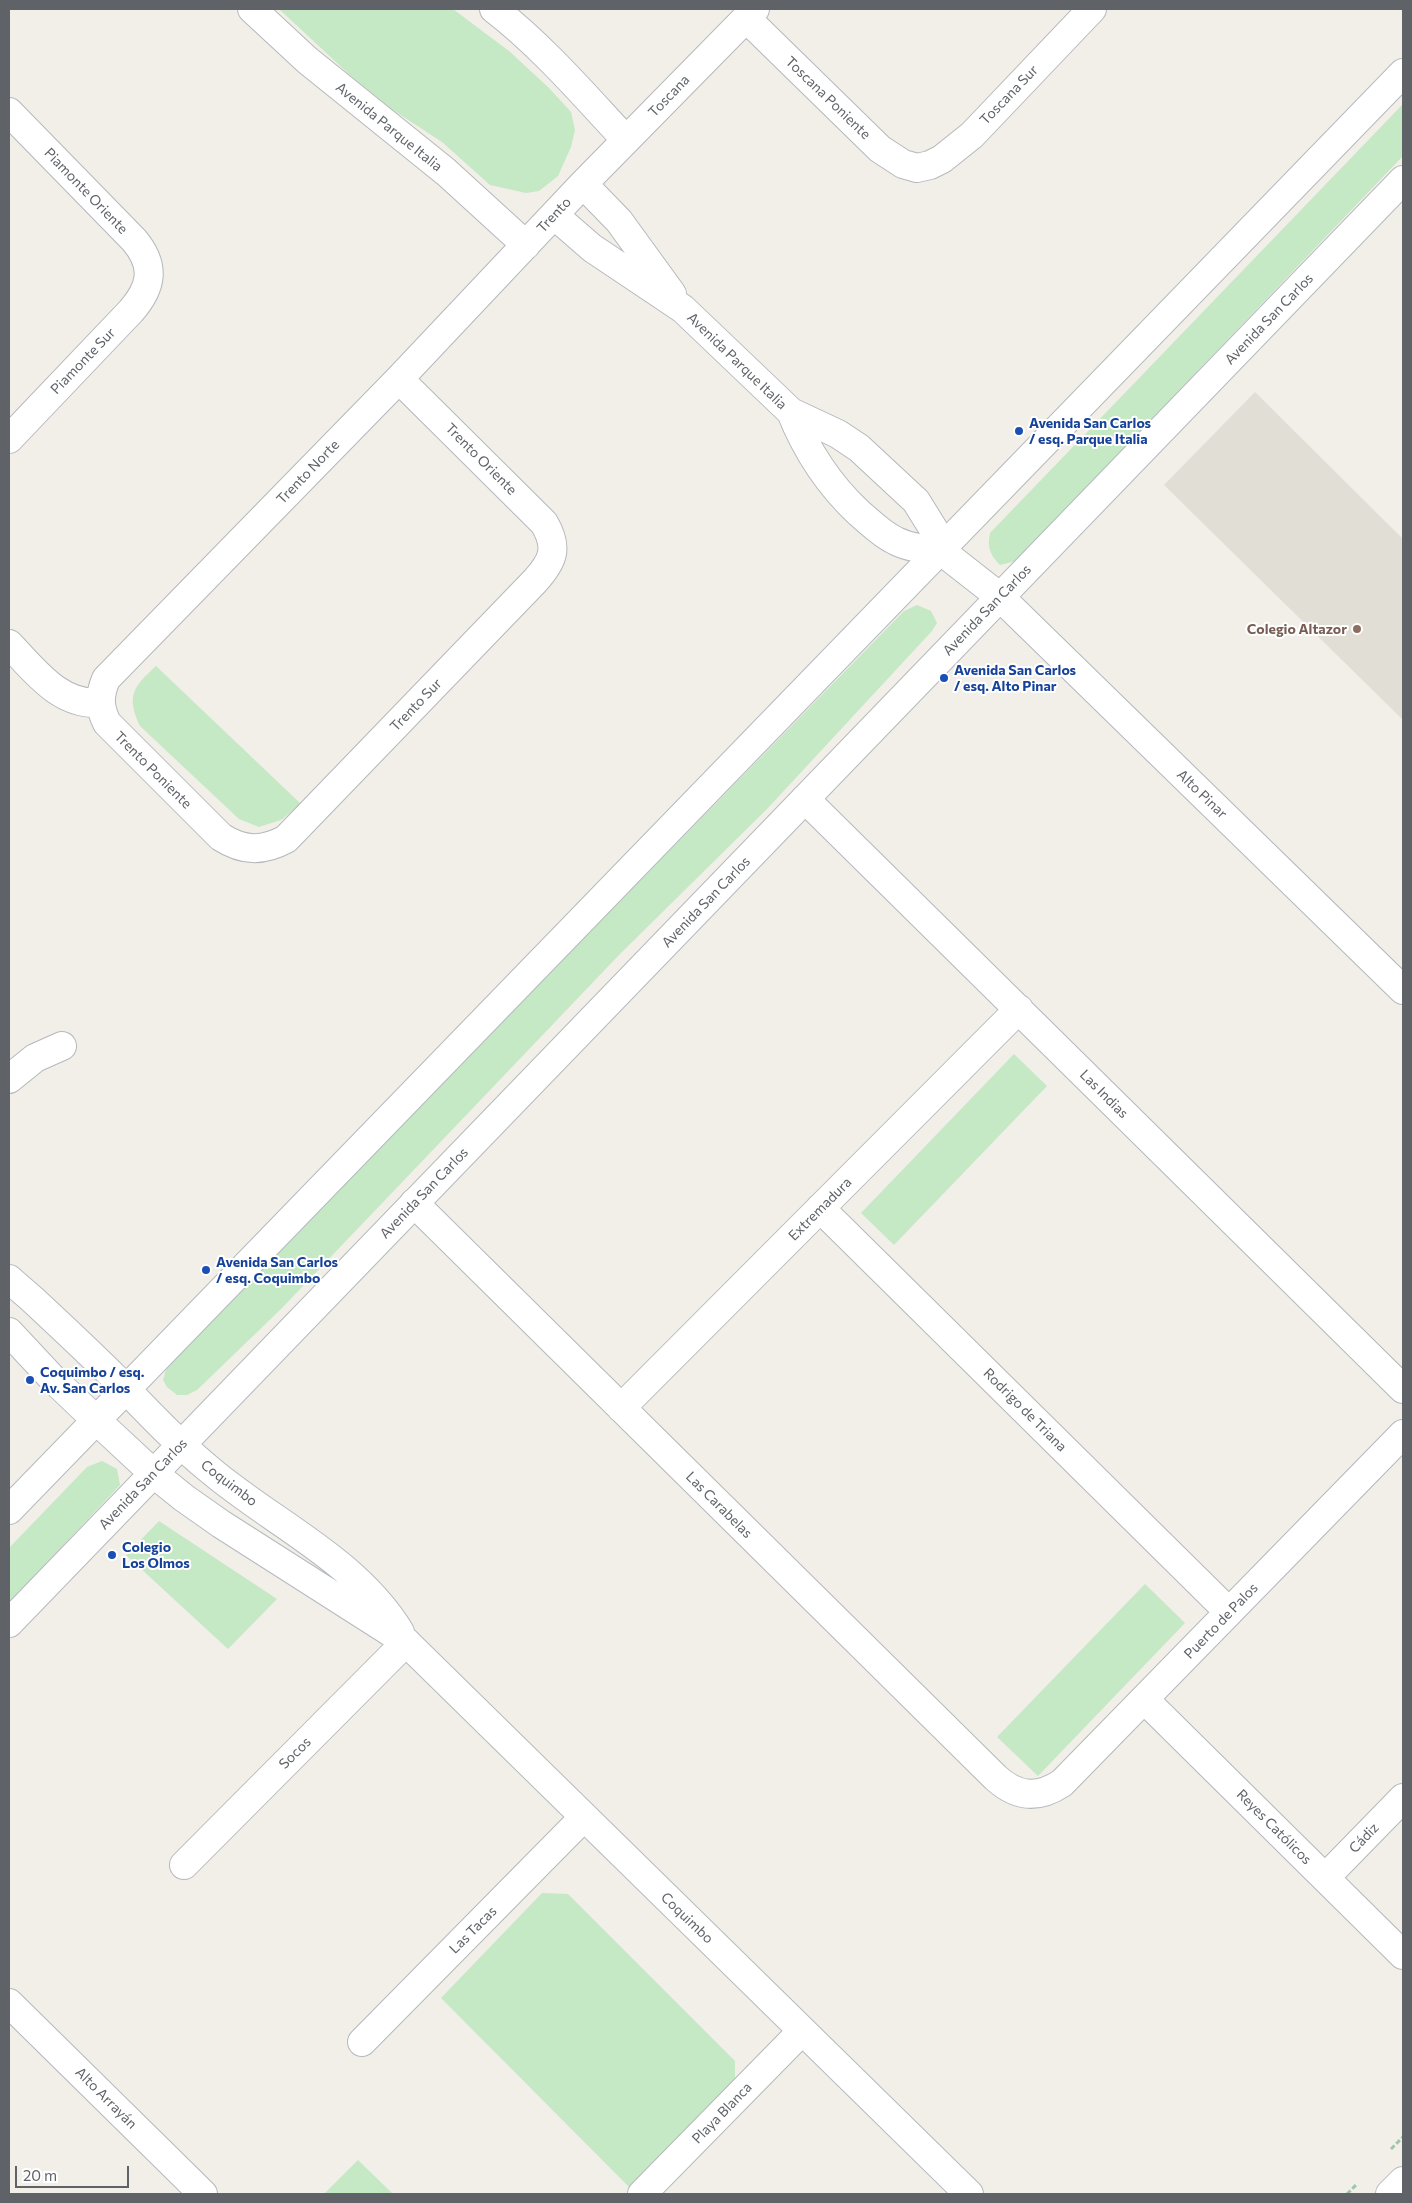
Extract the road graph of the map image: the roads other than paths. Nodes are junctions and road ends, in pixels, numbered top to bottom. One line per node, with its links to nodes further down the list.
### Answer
1 (252, 9): 12 (street, Avenida Parque Italia)
2 (494, 9): 7 (street)
3 (1092, 9): 8 (street, Toscana Sur)
4 (750, 13): 7 (street, Toscana); 8 (street, Toscana Poniente)
5 (1403, 73): 19 (street)
6 (9, 112): 13 (street, Piamonte Oriente)
7 (626, 140): 10 (street, Toscana)
8 (917, 168)
9 (1403, 180): 20 (street, Avenida San Carlos)
10 (583, 184): 11 (street, Trento); 14 (street, Avenida Parque Italia)
11 (554, 215): 12 (street, Trento); 14 (street, Avenida Parque Italia)
12 (526, 246): 15 (street, Trento Norte)
13 (149, 277): 17 (street, Piamonte Sur)
14 (683, 309): 16 (street, Avenida Parque Italia)
15 (399, 379): 18 (street, Trento Oriente); 22 (street, Trento Norte)
16 (791, 412): 19 (street, Avenida Parque Italia); 19 (street, Avenida Parque Italia)
17 (9, 439)
18 (553, 546): 24 (street, Trento Sur)
19 (940, 550): 20 (street); 33 (street)
20 (1000, 597): 23 (street, Avenida San Carlos); 25 (street, Alto Pinar)
21 (9, 644): 22 (street)
22 (100, 703): 24 (street, Trento Poniente)
23 (806, 799): 26 (street, Las Indias); 29 (street, Avenida San Carlos)
24 (262, 849)
25 (1403, 990)
26 (1019, 1009): 30 (street, Extremadura); 34 (street, Las Indias)
27 (62, 1046): 28 (street)
28 (9, 1080)
29 (414, 1204): 35 (street, Las Carabelas); 38 (street, Avenida San Carlos)
30 (820, 1208): 35 (street, Extremadura); 41 (street, Rodrigo de Triana)
31 (9, 1279): 33 (street, Coquimbo)
32 (9, 1332): 36 (street, Coquimbo)
33 (126, 1389): 36 (street); 38 (street, Coquimbo)
34 (1403, 1389)
35 (621, 1408): 45 (street, Las Carabelas)
36 (96, 1420): 39 (street, Coquimbo); 40 (street)
37 (1403, 1434): 41 (street, Puerto de Palos)
38 (181, 1444): 39 (street, Avenida San Carlos); 43 (street, Coquimbo)
39 (153, 1473): 42 (street, Avenida San Carlos); 43 (street, Coquimbo)
40 (9, 1510)
41 (1229, 1612): 44 (street, Puerto de Palos)
42 (9, 1623)
43 (406, 1642): 47 (street, Coquimbo); 48 (street, Socos)
44 (1144, 1699): 45 (street, Puerto de Palos); 49 (street, Reyes Católicos)
45 (1031, 1795)
46 (1403, 1798): 49 (street, Cádiz)
47 (584, 1817): 52 (street, Coquimbo); 53 (street, Las Tacas)
48 (184, 1865)
49 (1325, 1878): 50 (street, Reyes Católicos)
50 (1403, 1955)
51 (9, 2003): 55 (street, Alto Arrayán)
52 (802, 2031): 56 (street, Playa Blanca); 57 (street, Coquimbo)
53 (362, 2042)
54 (1403, 2181): 58 (street)
55 (203, 2194)
56 (642, 2194)
57 (969, 2194)
58 (1390, 2194)

